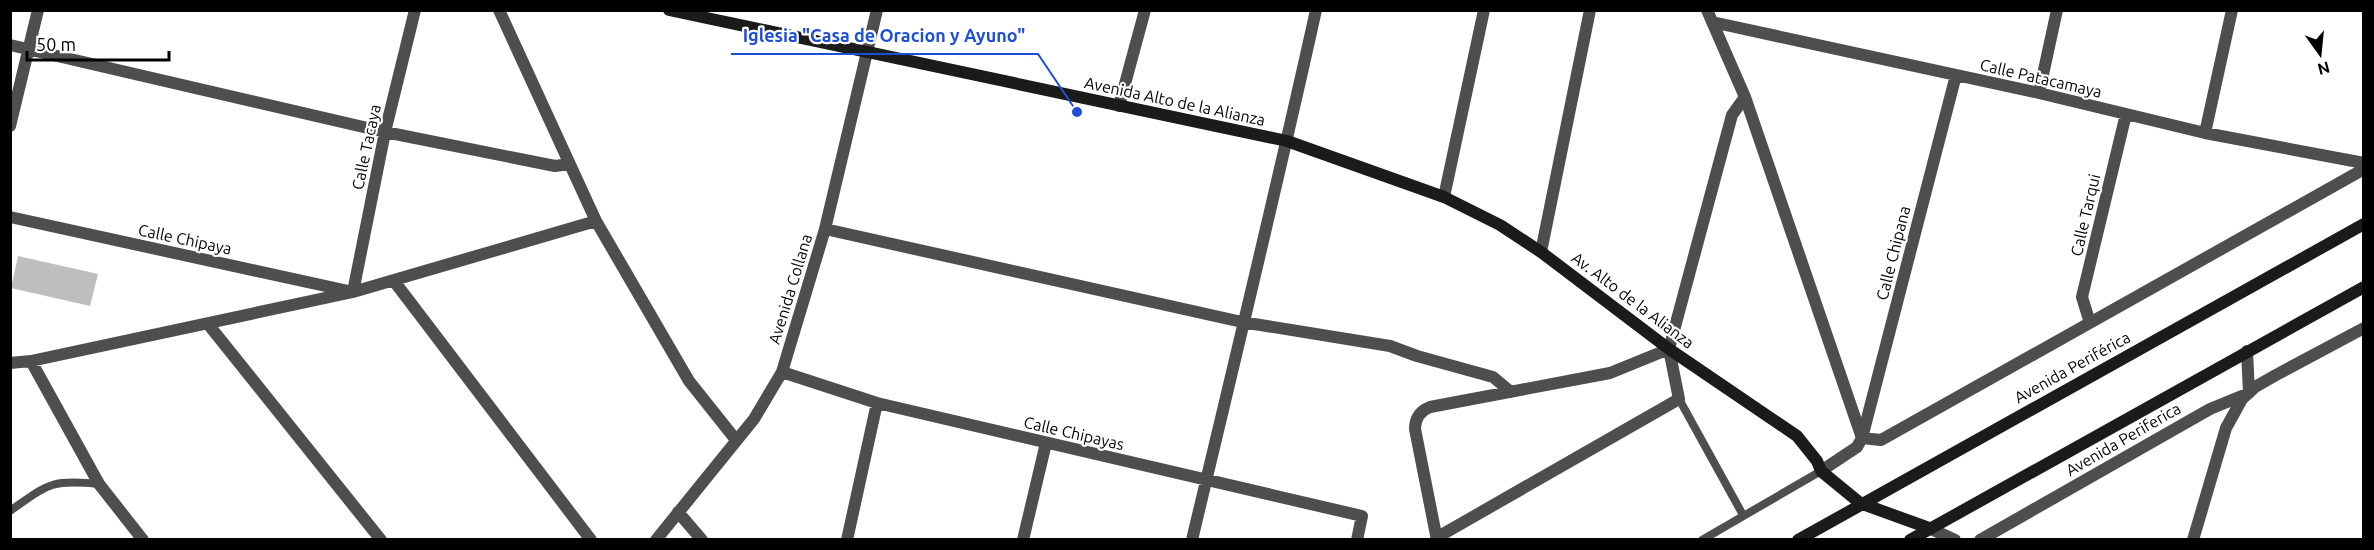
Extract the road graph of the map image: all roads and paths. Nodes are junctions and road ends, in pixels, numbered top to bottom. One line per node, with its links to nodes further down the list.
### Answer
1 (38, 10): 14 (street)
2 (415, 10): 22 (street, Calle Tacaya)
3 (499, 10): 26 (street)
4 (669, 10): 15 (street, Avenida Alto de la Alianza)
5 (877, 10): 15 (street, Avenida Collana)
6 (1145, 10): 19 (street)
7 (1316, 10): 24 (street)
8 (1484, 10): 28 (street)
9 (1590, 10): 33 (street)
10 (2057, 10): 17 (street)
11 (2232, 10): 23 (street)
12 (1709, 16): 16 (street, Calle Patacamaya); 18 (street)
13 (10, 45): 14 (street)
14 (28, 49): 21 (street); 22 (street)
15 (866, 52): 19 (street, Avenida Alto de la Alianza); 32 (street, Avenida Collana)
16 (1956, 75): 17 (street, Calle Patacamaya); 50 (street, Calle Chipana)
17 (2039, 93): 20 (street, Calle Patacamaya)
18 (1745, 97): 41 (street); 50 (street)
19 (1119, 106): 24 (street, Avenida Alto de la Alianza)
20 (2126, 114): 23 (street, Calle Patacamaya); 38 (street, Calle Tarqui)
21 (10, 126)
22 (386, 132): 26 (street); 36 (street, Calle Tacaya)
23 (2205, 133): 25 (street, Calle Patacamaya)
24 (1287, 141): 28 (street, Av. Alto de la Alianza); 37 (street)
25 (2364, 163)
26 (569, 164): 30 (street)
27 (2364, 169): 38 (street)
28 (1444, 197): 33 (street, Av. Alto de la Alianza)
29 (10, 218): 36 (street, Calle Chipaya)
30 (596, 221): 34 (street); 51 (street)
31 (2364, 224): 56 (street, Avenida Periférica)
32 (825, 229): 37 (street); 45 (street, Avenida Collana)
33 (1541, 252): 41 (street, Av. Alto de la Alianza)
34 (394, 281): 36 (street); 64 (street)
35 (2364, 287): 42 (street)
36 (353, 292): 39 (street)
37 (1242, 322): 46 (street); 54 (street)
38 (2090, 323): 50 (street)
39 (208, 324): 43 (street); 63 (street)
40 (2364, 328): 47 (street)
41 (1670, 349): 46 (street); 48 (street); 53 (street, Av. Alto de la Alianza)
42 (2247, 351): 47 (street); 60 (street)
43 (32, 361): 44 (street); 55 (street)
44 (10, 363)
45 (782, 372): 49 (street, Calle Chipayas); 51 (street, Avenida Collana)
46 (1511, 392): 61 (street)
47 (2248, 393): 75 (street, Avenida Periferica); 76 (street)
48 (1679, 399): 59 (lane); 61 (street)
49 (877, 403): 52 (street, Calle Chipayas); 67 (street)
50 (1862, 438): 53 (street)
51 (736, 440): 58 (street, Avenida Collana)
52 (1046, 443): 54 (street, Calle Chipayas); 68 (street)
53 (1821, 471): 56 (street, Av. Alto de la Alianza); 59 (lane)
54 (1206, 481): 69 (street); 70 (street, Calle Chipayas)
55 (99, 484): 57 (lane); 62 (street)
56 (1860, 503): 60 (street, Av. Alto de la Alianza); 72 (street, Avenida Periférica)
57 (10, 511)
58 (678, 512): 65 (street, Avenida Collana); 66 (street)
59 (1743, 515): 71 (lane)
60 (1929, 528): 73 (street); 74 (street)
61 (1436, 539)
62 (143, 540)
63 (381, 540)
64 (591, 540)
65 (656, 540)
66 (702, 540)
67 (847, 540)
68 (1023, 540)
69 (1192, 540)
70 (1357, 540)
71 (1702, 540)
72 (1798, 540)
73 (1910, 540)
74 (1955, 540)
75 (1980, 540)
76 (2193, 540)

